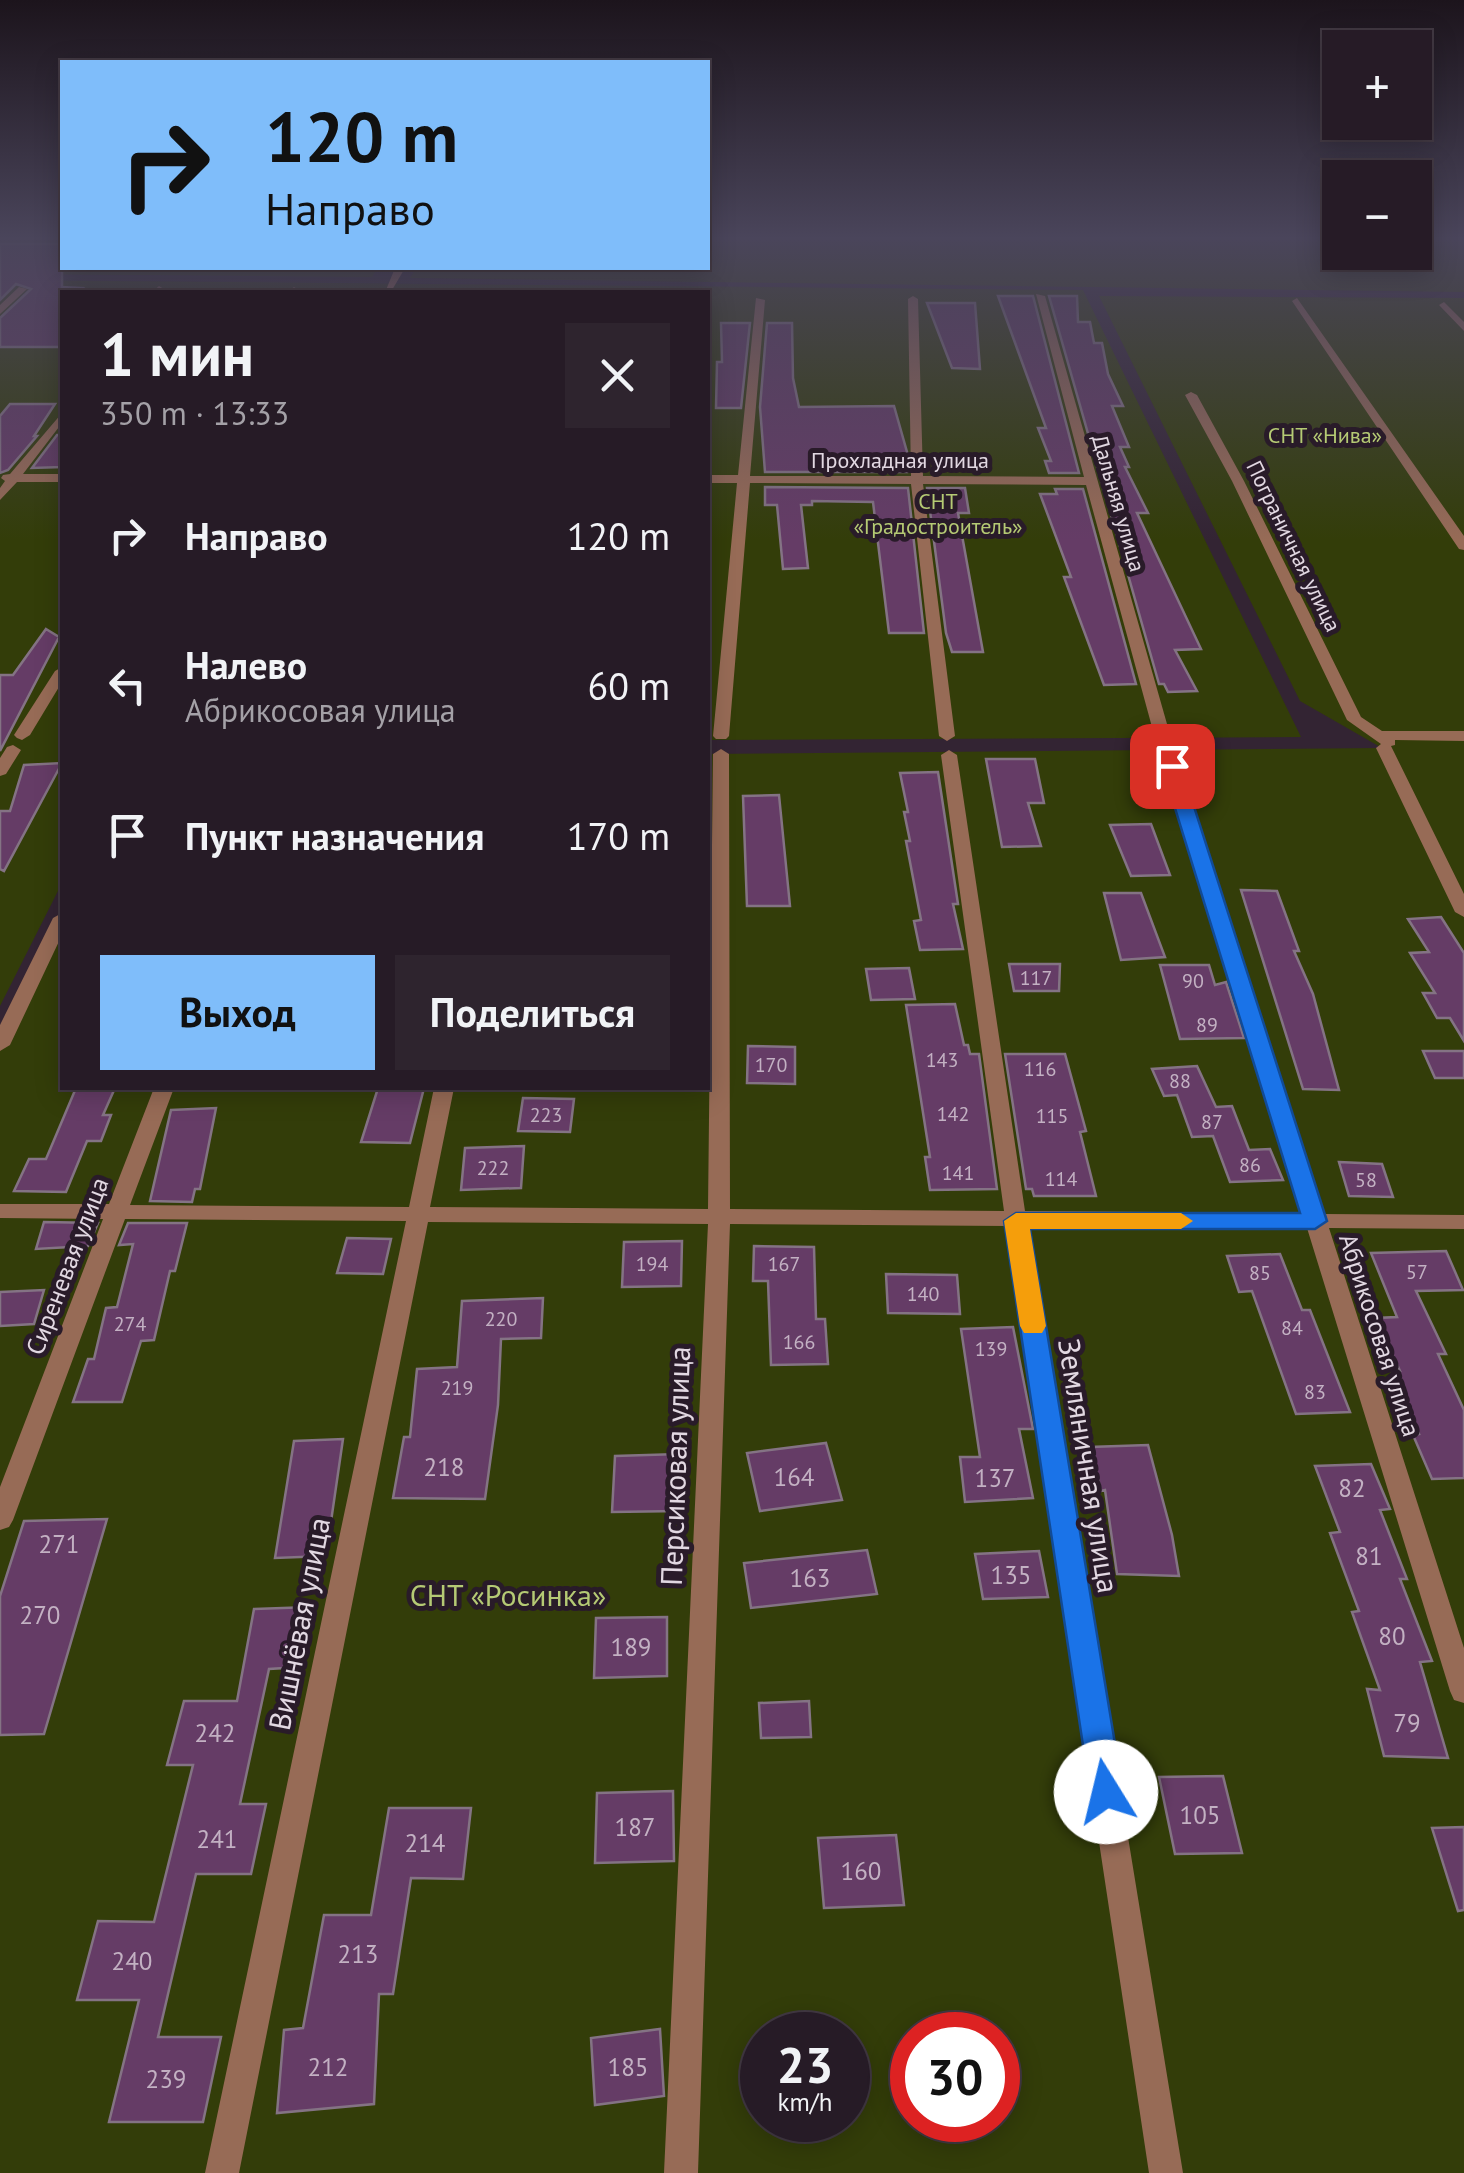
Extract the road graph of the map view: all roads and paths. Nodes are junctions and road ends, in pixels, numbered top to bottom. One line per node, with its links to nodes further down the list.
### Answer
1 (757, 338): 11 (street, Персиковая улица)
2 (914, 338): 13 (street)
3 (1052, 338): 12 (street, Дальняя улица)
4 (1321, 338): 15 (street)
5 (1190, 394): 19 (street, Пограничная улица)
6 (60, 419): 8 (street)
7 (0, 478): 8 (street)
8 (16, 478): 9 (street); 14 (street)
9 (60, 478)
10 (710, 479): 11 (street, Прохладная улица)
11 (746, 480): 13 (street, Прохладная улица); 31 (street, Персиковая улица)
12 (1092, 480): 13 (street, Прохладная улица); 20 (street, Дальняя улица)
13 (917, 481): 17 (street)
14 (0, 496)
15 (1464, 546)
16 (60, 674): 22 (street)
17 (946, 728)
18 (1464, 736): 19 (street)
19 (1385, 742): 23 (street)
20 (1165, 744): 33 (street, Абрикосовая улица)
21 (950, 762): 32 (street, Земляничная улица)
22 (0, 771)
23 (1464, 912)
24 (60, 922): 25 (street)
25 (0, 1045)
26 (163, 1090): 29 (street, Сиреневая улица)
27 (444, 1090): 30 (street, Вишнёвая улица)
28 (0, 1211): 29 (street)
29 (116, 1211): 30 (street); 35 (street, Сиреневая улица)
30 (416, 1213): 31 (street); 37 (street, Вишнёвая улица)
31 (718, 1217): 32 (street); 38 (street, Персиковая улица)
32 (1016, 1221): 33 (street); 39 (street, Земляничная улица)
33 (1315, 1221): 34 (street); 36 (street, Абрикосовая улица)
34 (1464, 1222)
35 (0, 1520)
36 (1464, 1691)
37 (222, 2173)
38 (681, 2173)
39 (1166, 2173)

